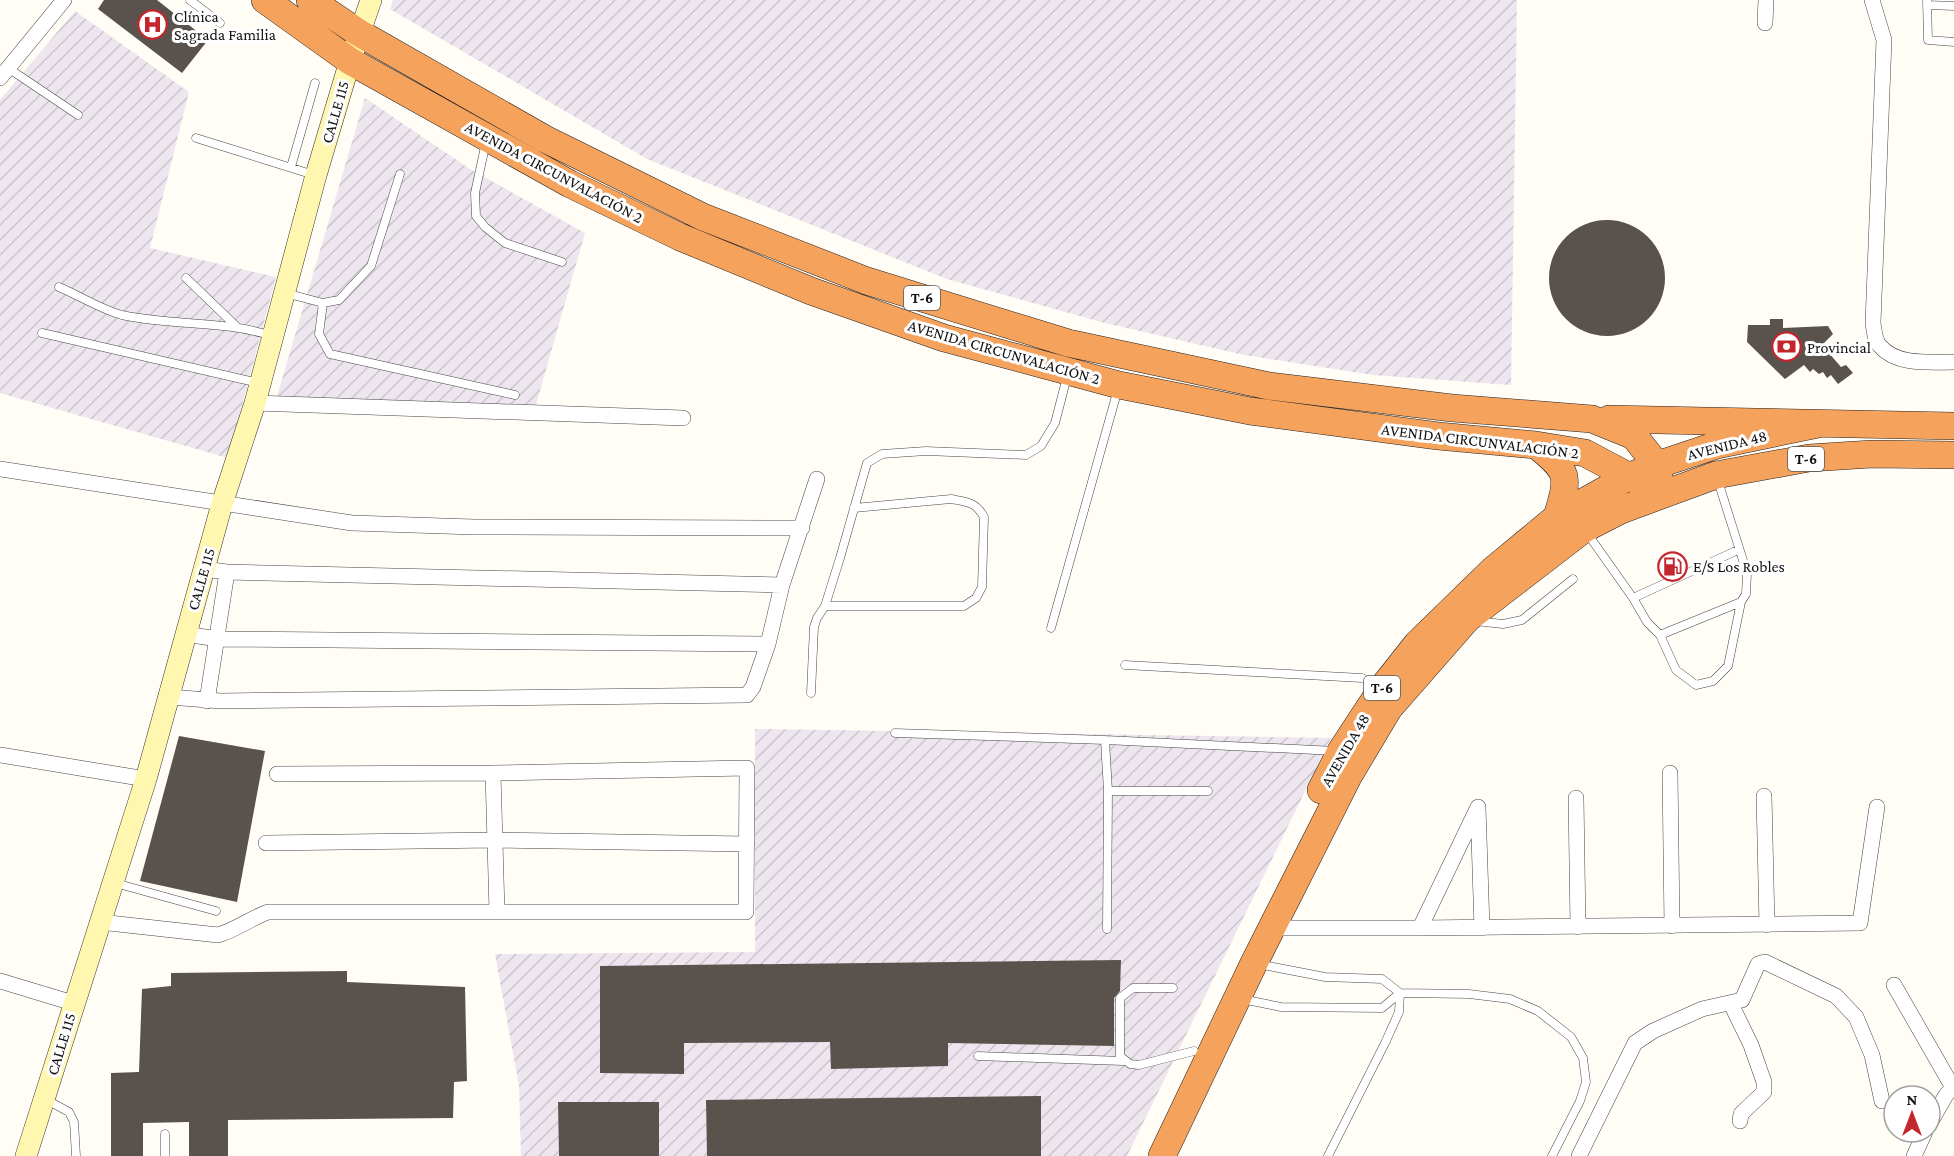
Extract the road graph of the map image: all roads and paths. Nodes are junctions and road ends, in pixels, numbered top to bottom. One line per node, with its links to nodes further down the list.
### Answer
1 (64, 0): 15 (street)
2 (190, 0): 10 (lane)
3 (266, 0): 14 (highway, AVENIDA CIRCUNVALACIÓN 2 / T-6)
4 (310, 0): 12 (highway, AVENIDA CIRCUNVALACIÓN 2 / T-6)
5 (371, 0): 12 (street, CALLE 115)
6 (1766, 0): 11 (street)
7 (1872, 0): 31 (street)
8 (1927, 3): 9 (lane); 13 (lane)
9 (1954, 6)
10 (220, 23)
11 (1765, 23)
12 (359, 33): 14 (street, CALLE 115); 37 (highway, AVENIDA CIRCUNVALACIÓN 2 / T-6)
13 (1954, 42)
14 (350, 62): 19 (highway, AVENIDA CIRCUNVALACIÓN 2 / T-6); 22 (street, CALLE 115)
15 (4, 73): 17 (lane)
16 (315, 83): 20 (lane)
17 (78, 115)
18 (195, 138): 20 (lane)
19 (487, 138): 23 (lane); 32 (highway, AVENIDA CIRCUNVALACIÓN 2 / T-6)
20 (291, 167): 22 (lane)
21 (400, 174): 27 (lane)
22 (316, 176): 26 (street, CALLE 115)
23 (562, 262)
24 (186, 279): 28 (lane)
25 (59, 287): 28 (lane)
26 (284, 293): 27 (lane); 30 (street, CALLE 115)
27 (323, 303): 35 (lane)
28 (238, 328): 30 (lane)
29 (42, 333): 34 (lane)
30 (272, 337): 34 (street, CALLE 115)
31 (1954, 362)
32 (1068, 373): 33 (highway, AVENIDA CIRCUNVALACIÓN 2 / T-6); 49 (lane)
33 (1119, 385): 40 (highway, AVENIDA CIRCUNVALACIÓN 2 / T-6); 62 (lane)
34 (257, 393): 36 (street); 48 (street, CALLE 115)
35 (515, 395)
36 (683, 418)
37 (1592, 419): 38 (highway); 42 (highway, AVENIDA CIRCUNVALACIÓN 2 / T-6)
38 (1818, 424): 39 (highway, T-6); 42 (highway, AVENIDA 48 / T-6)
39 (1954, 426)
40 (1536, 445): 45 (highway, AVENIDA CIRCUNVALACIÓN 2 / T-6); 50 (highway)
41 (1954, 455): 44 (highway, T-6)
42 (1657, 465): 45 (highway, AVENIDA 48 / T-6); 47 (highway, AVENIDA CIRCUNVALACIÓN 2 / T-6)
43 (0, 469): 48 (street)
44 (1716, 475): 47 (highway, T-6); 53 (lane)
45 (1628, 477): 47 (highway, AVENIDA CIRCUNVALACIÓN 2 / T-6); 50 (highway, AVENIDA 48 / T-6)
46 (817, 479): 51 (street)
47 (1662, 494): 52 (highway, AVENIDA 48 / T-6)
48 (222, 504): 51 (street); 54 (street, CALLE 115)
49 (854, 508): 60 (lane); 60 (lane)
50 (1557, 517): 68 (highway, AVENIDA 48 / T-6)
51 (802, 528): 57 (street)
52 (1584, 529): 58 (lane); 61 (highway, AVENIDA 48 / T-6)
53 (1738, 550): 58 (lane); 59 (lane)
54 (204, 569): 55 (street); 63 (street, CALLE 115)
55 (227, 572): 57 (street); 65 (street)
56 (1573, 579): 61 (lane)
57 (782, 585): 66 (street)
58 (1633, 598): 64 (lane)
59 (1741, 602): 64 (lane); 64 (lane)
60 (825, 606): 69 (lane)
61 (1467, 619): 95 (highway, AVENIDA 48 / T-6)
62 (1051, 628)
63 (185, 634): 65 (street); 70 (street, CALLE 115)
64 (1660, 635)
65 (218, 639): 66 (street); 71 (street)
66 (768, 644): 71 (street)
67 (1125, 665): 68 (lane)
68 (1383, 687): 74 (highway, AVENIDA 48 / T-6)
69 (811, 693)
70 (169, 697): 71 (street); 79 (street, CALLE 115)
71 (207, 701)
72 (895, 733): 73 (lane)
73 (1105, 740): 74 (lane); 80 (lane)
74 (1341, 751): 107 (highway, AVENIDA 48 / T-6)
75 (0, 755): 79 (street)
76 (493, 773): 78 (street); 85 (street); 87 (street)
77 (1670, 773): 93 (street)
78 (277, 774)
79 (146, 779): 88 (street, CALLE 115)
80 (1108, 791): 81 (lane); 98 (lane)
81 (1208, 791)
82 (1764, 796): 92 (street)
83 (1576, 798): 94 (street)
84 (1877, 807): 92 (street)
85 (496, 840): 86 (street); 87 (street); 90 (street)
86 (266, 843)
87 (747, 844): 90 (street)
88 (113, 882): 89 (lane); 91 (street, CALLE 115)
89 (216, 911)
90 (497, 912): 91 (street)
91 (100, 922): 105 (street, CALLE 115)
92 (1767, 925): 93 (street)
93 (1672, 926): 94 (street)
94 (1578, 927): 97 (street)
95 (1273, 928): 96 (street); 99 (highway, AVENIDA 48 / T-6)
96 (1420, 928): 97 (street); 97 (street)
97 (1482, 928)
98 (1107, 929)
99 (1254, 963): 103 (lane); 104 (highway, AVENIDA 48 / T-6)
100 (0, 981): 105 (street)
101 (1894, 985): 110 (street)
102 (1173, 988): 109 (lane)
103 (1400, 993): 104 (lane); 121 (lane); 122 (lane)
104 (1238, 999): 120 (highway, AVENIDA 48 / T-6)
105 (73, 1004): 111 (street, CALLE 115)
106 (1731, 1004): 112 (street); 114 (street); 123 (street)
107 (1194, 1051): 109 (lane); 119 (highway, AVENIDA 48 / T-6)
108 (978, 1056): 109 (lane)
109 (1123, 1061)
110 (1953, 1086): 113 (street)
111 (44, 1098): 116 (street, CALLE 115); 117 (lane)
112 (1882, 1101)
113 (1942, 1104)
114 (1740, 1121)
115 (165, 1134): 118 (lane)
116 (26, 1156)
117 (76, 1156)
118 (165, 1156)
119 (1143, 1156)
120 (1162, 1156)
121 (1328, 1156)
122 (1552, 1156)
123 (1579, 1156)

